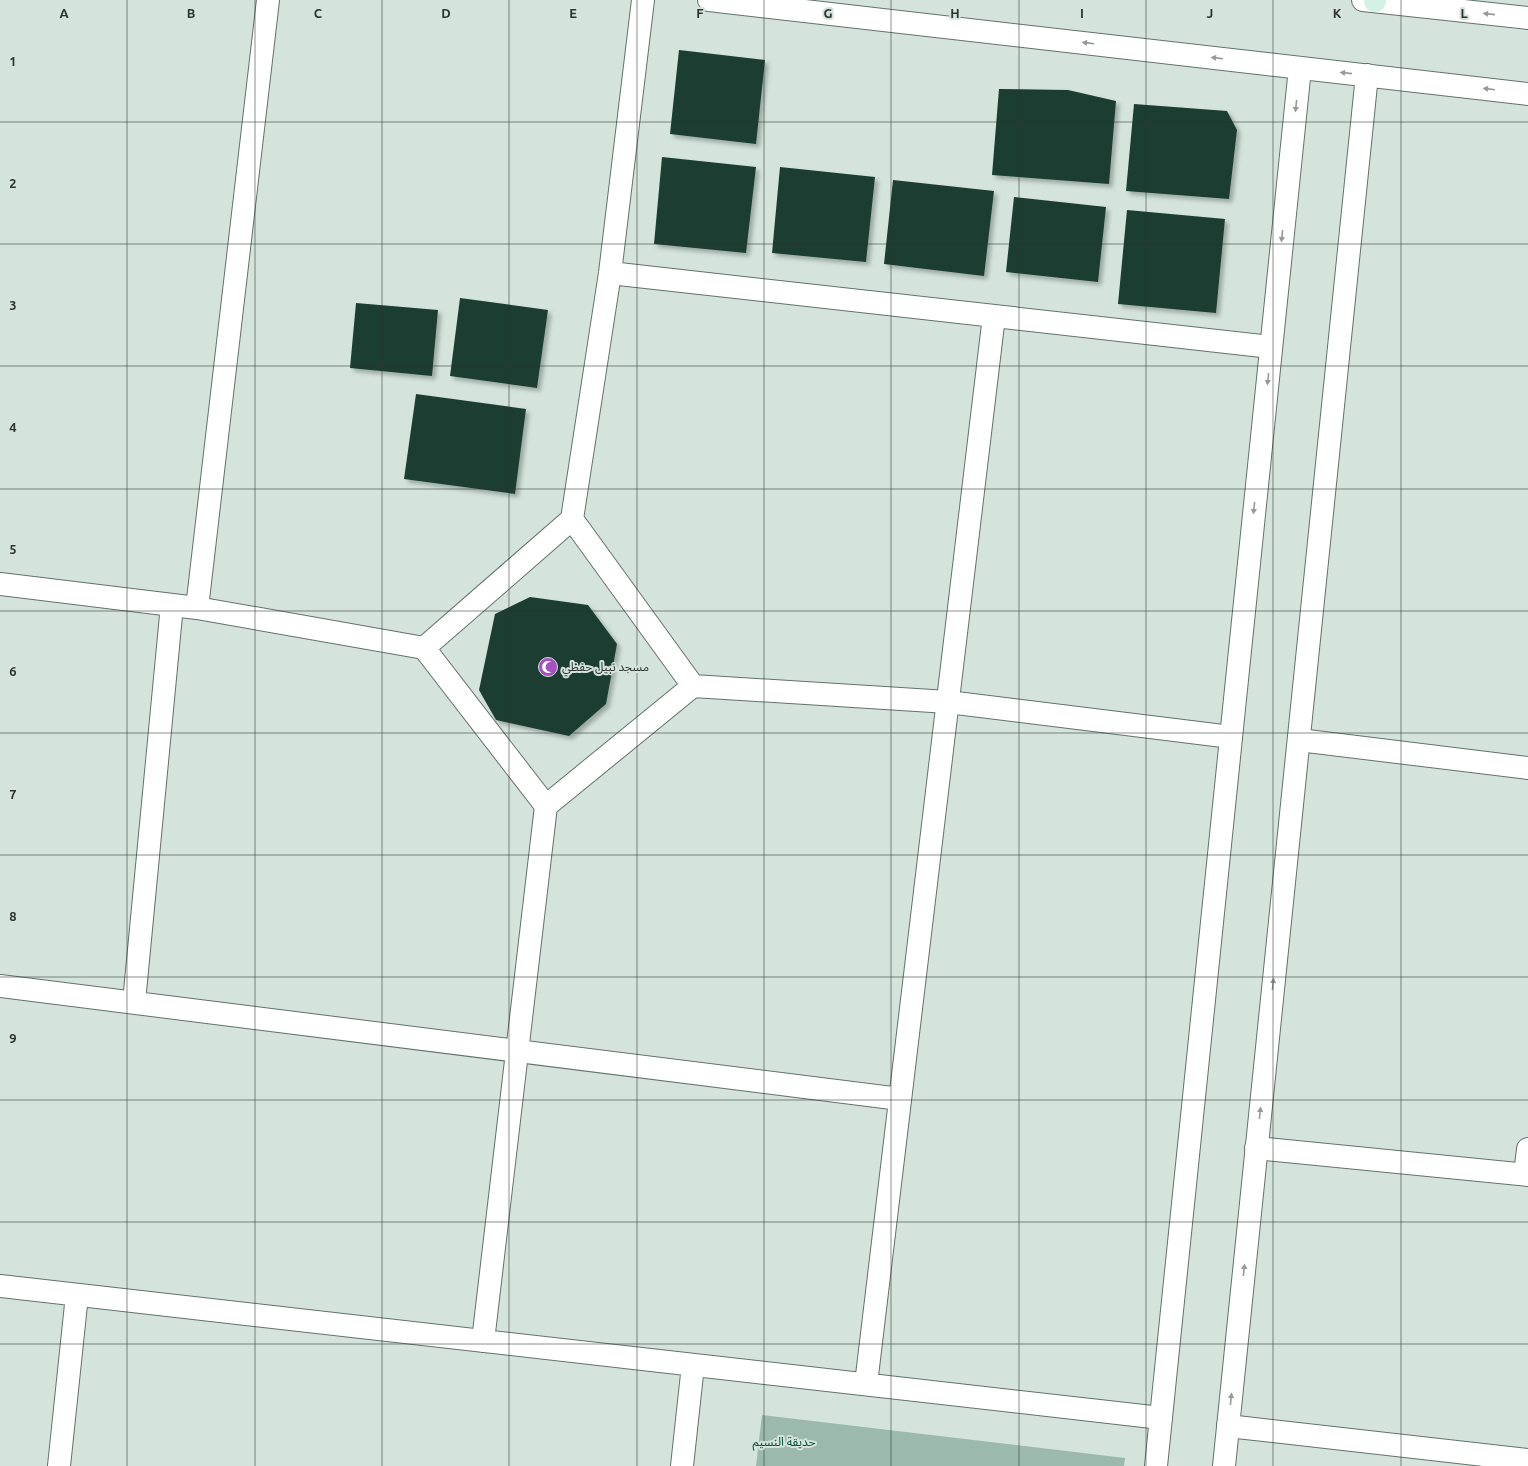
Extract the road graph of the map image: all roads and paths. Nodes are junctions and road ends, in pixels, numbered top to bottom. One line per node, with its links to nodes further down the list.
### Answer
1 (268, 0): 15 (street)
2 (643, 0): 9 (street)
3 (709, 0): 6 (street, one-way to 3)
4 (1371, 0): 5 (street, one-way to 4)
5 (1528, 18)
6 (1300, 68): 7 (street, one-way to 6); 11 (street, one-way to 11)
7 (1367, 75): 8 (street, one-way to 7); 20 (street)
8 (1528, 94)
9 (610, 273): 10 (street); 12 (street)
10 (994, 316): 11 (street); 18 (street)
11 (1271, 347): 19 (street, one-way to 19)
12 (572, 519): 16 (street); 17 (street)
13 (0, 584): 14 (street)
14 (172, 605): 15 (street); 24 (street)
15 (197, 608): 16 (street)
16 (424, 648): 22 (street)
17 (693, 686): 18 (street); 22 (street)
18 (948, 702): 19 (street); 26 (street)
19 (1231, 737): 35 (street)
20 (1299, 740): 21 (street); 27 (street, one-way to 20)
21 (1528, 768)
22 (546, 806): 25 (street)
23 (0, 986): 24 (street)
24 (134, 1002): 25 (street)
25 (517, 1050): 26 (street); 32 (street)
26 (900, 1099): 34 (street)
27 (1256, 1148): 29 (street); 36 (street, one-way to 27)
28 (1528, 1149): 29 (street)
29 (1527, 1175)
30 (0, 1286): 31 (street)
31 (77, 1295): 32 (street); 38 (street)
32 (483, 1341): 33 (street)
33 (693, 1365): 34 (street); 39 (street)
34 (866, 1384): 35 (street)
35 (1161, 1418): 40 (street)
36 (1228, 1426): 37 (street); 41 (street)
37 (1528, 1460)
38 (59, 1466)
39 (682, 1466)
40 (1156, 1466)
41 (1224, 1466)

